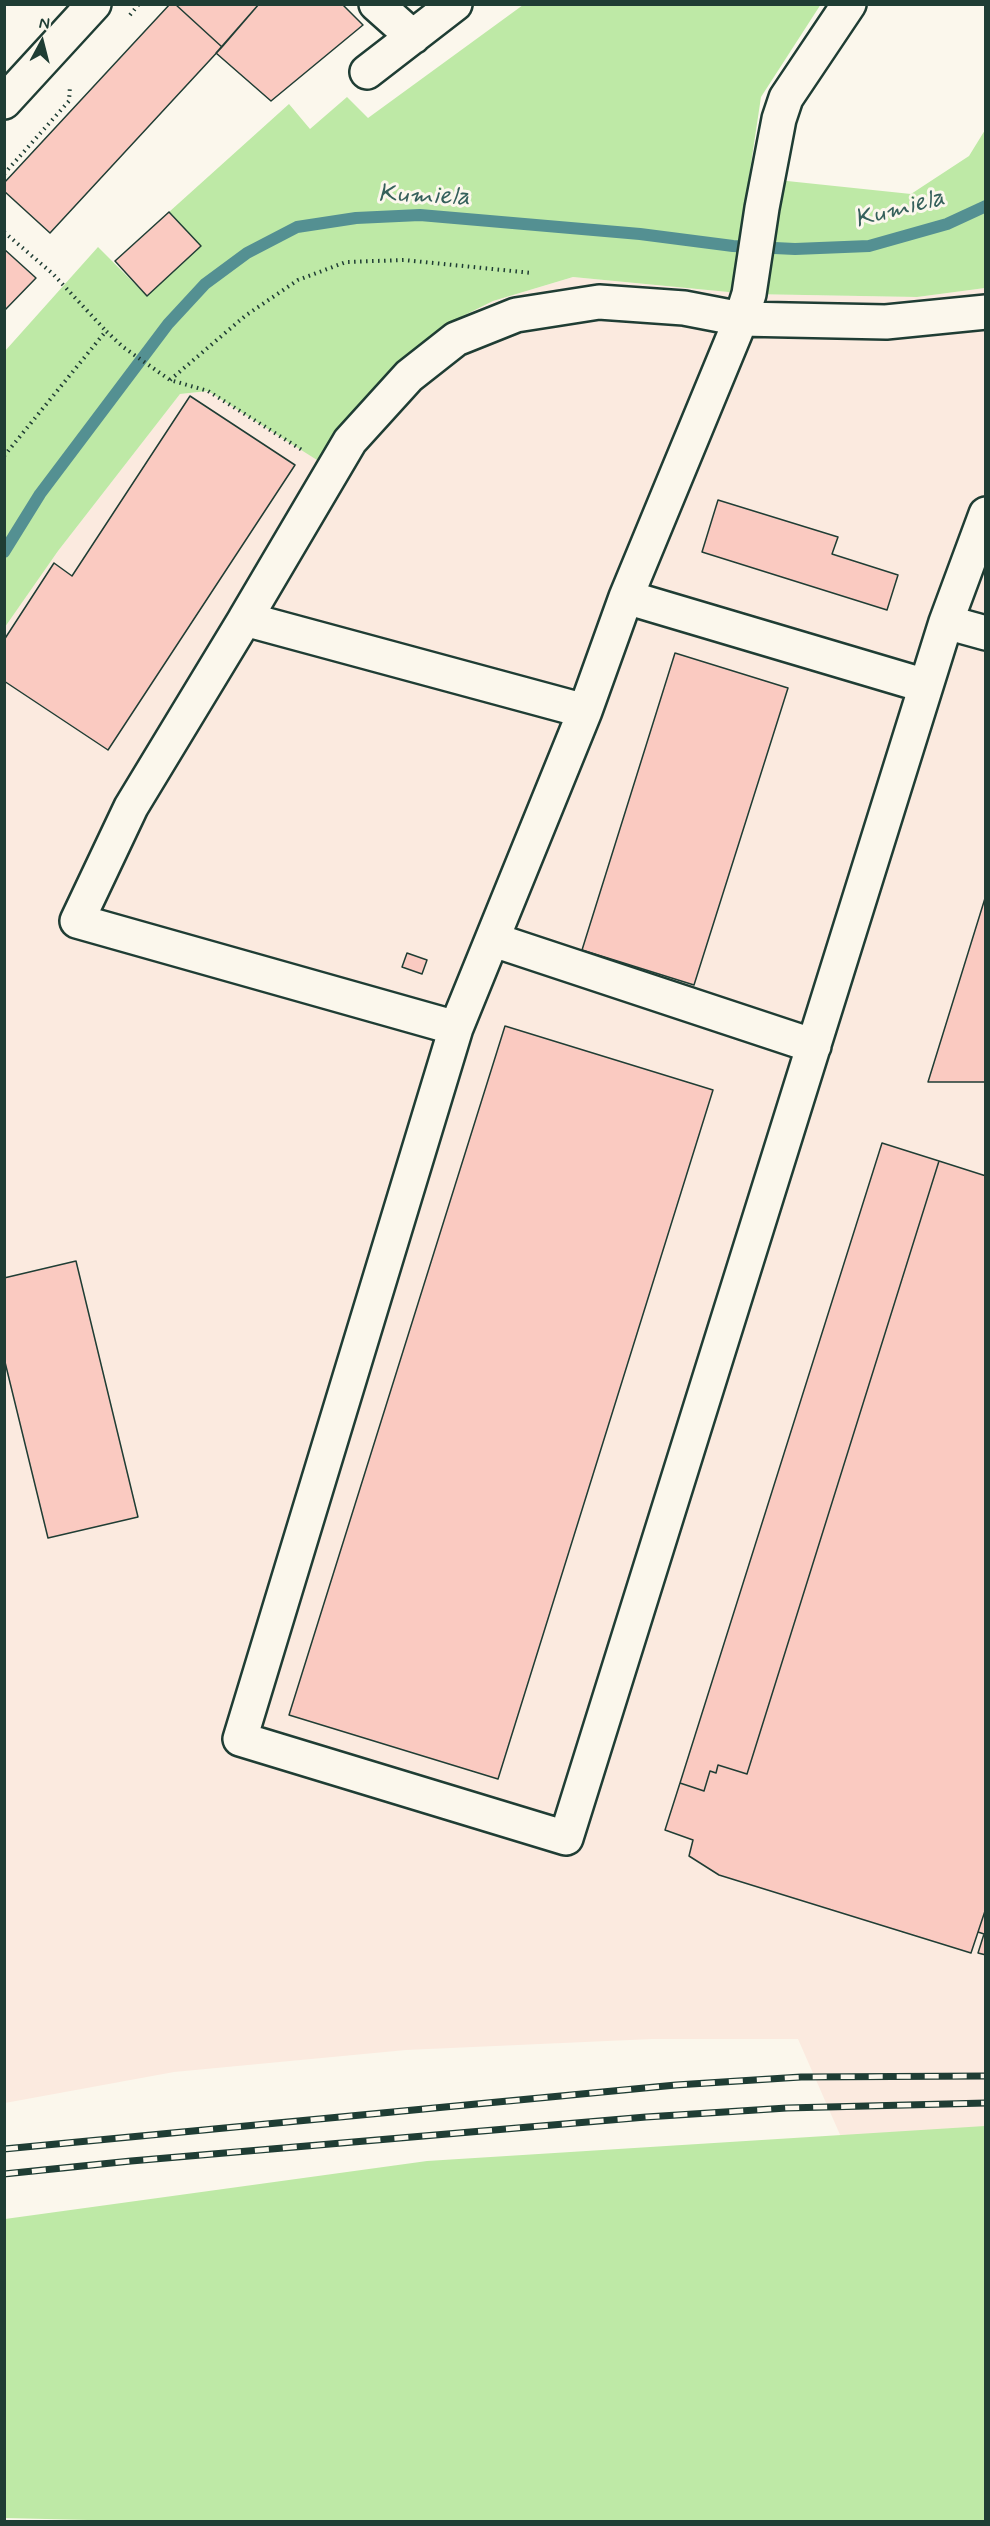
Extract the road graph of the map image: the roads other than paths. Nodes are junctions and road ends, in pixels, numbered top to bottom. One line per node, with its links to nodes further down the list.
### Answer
1 (94, 4): 7 (street)
2 (376, 4): 5 (street)
3 (455, 4): 5 (street)
4 (849, 4): 8 (street)
5 (413, 37): 6 (street)
6 (367, 72)
7 (4, 102)
8 (745, 306): 9 (street); 11 (street); 12 (street)
9 (986, 312)
10 (986, 514): 13 (street)
11 (626, 597): 15 (street); 16 (street)
12 (245, 619): 16 (street); 18 (street)
13 (946, 622): 14 (street); 15 (street)
14 (986, 633)
15 (926, 686): 19 (street)
16 (585, 711): 17 (street)
17 (494, 940): 18 (street); 19 (street)
18 (456, 1028): 19 (street)
19 (814, 1046)

